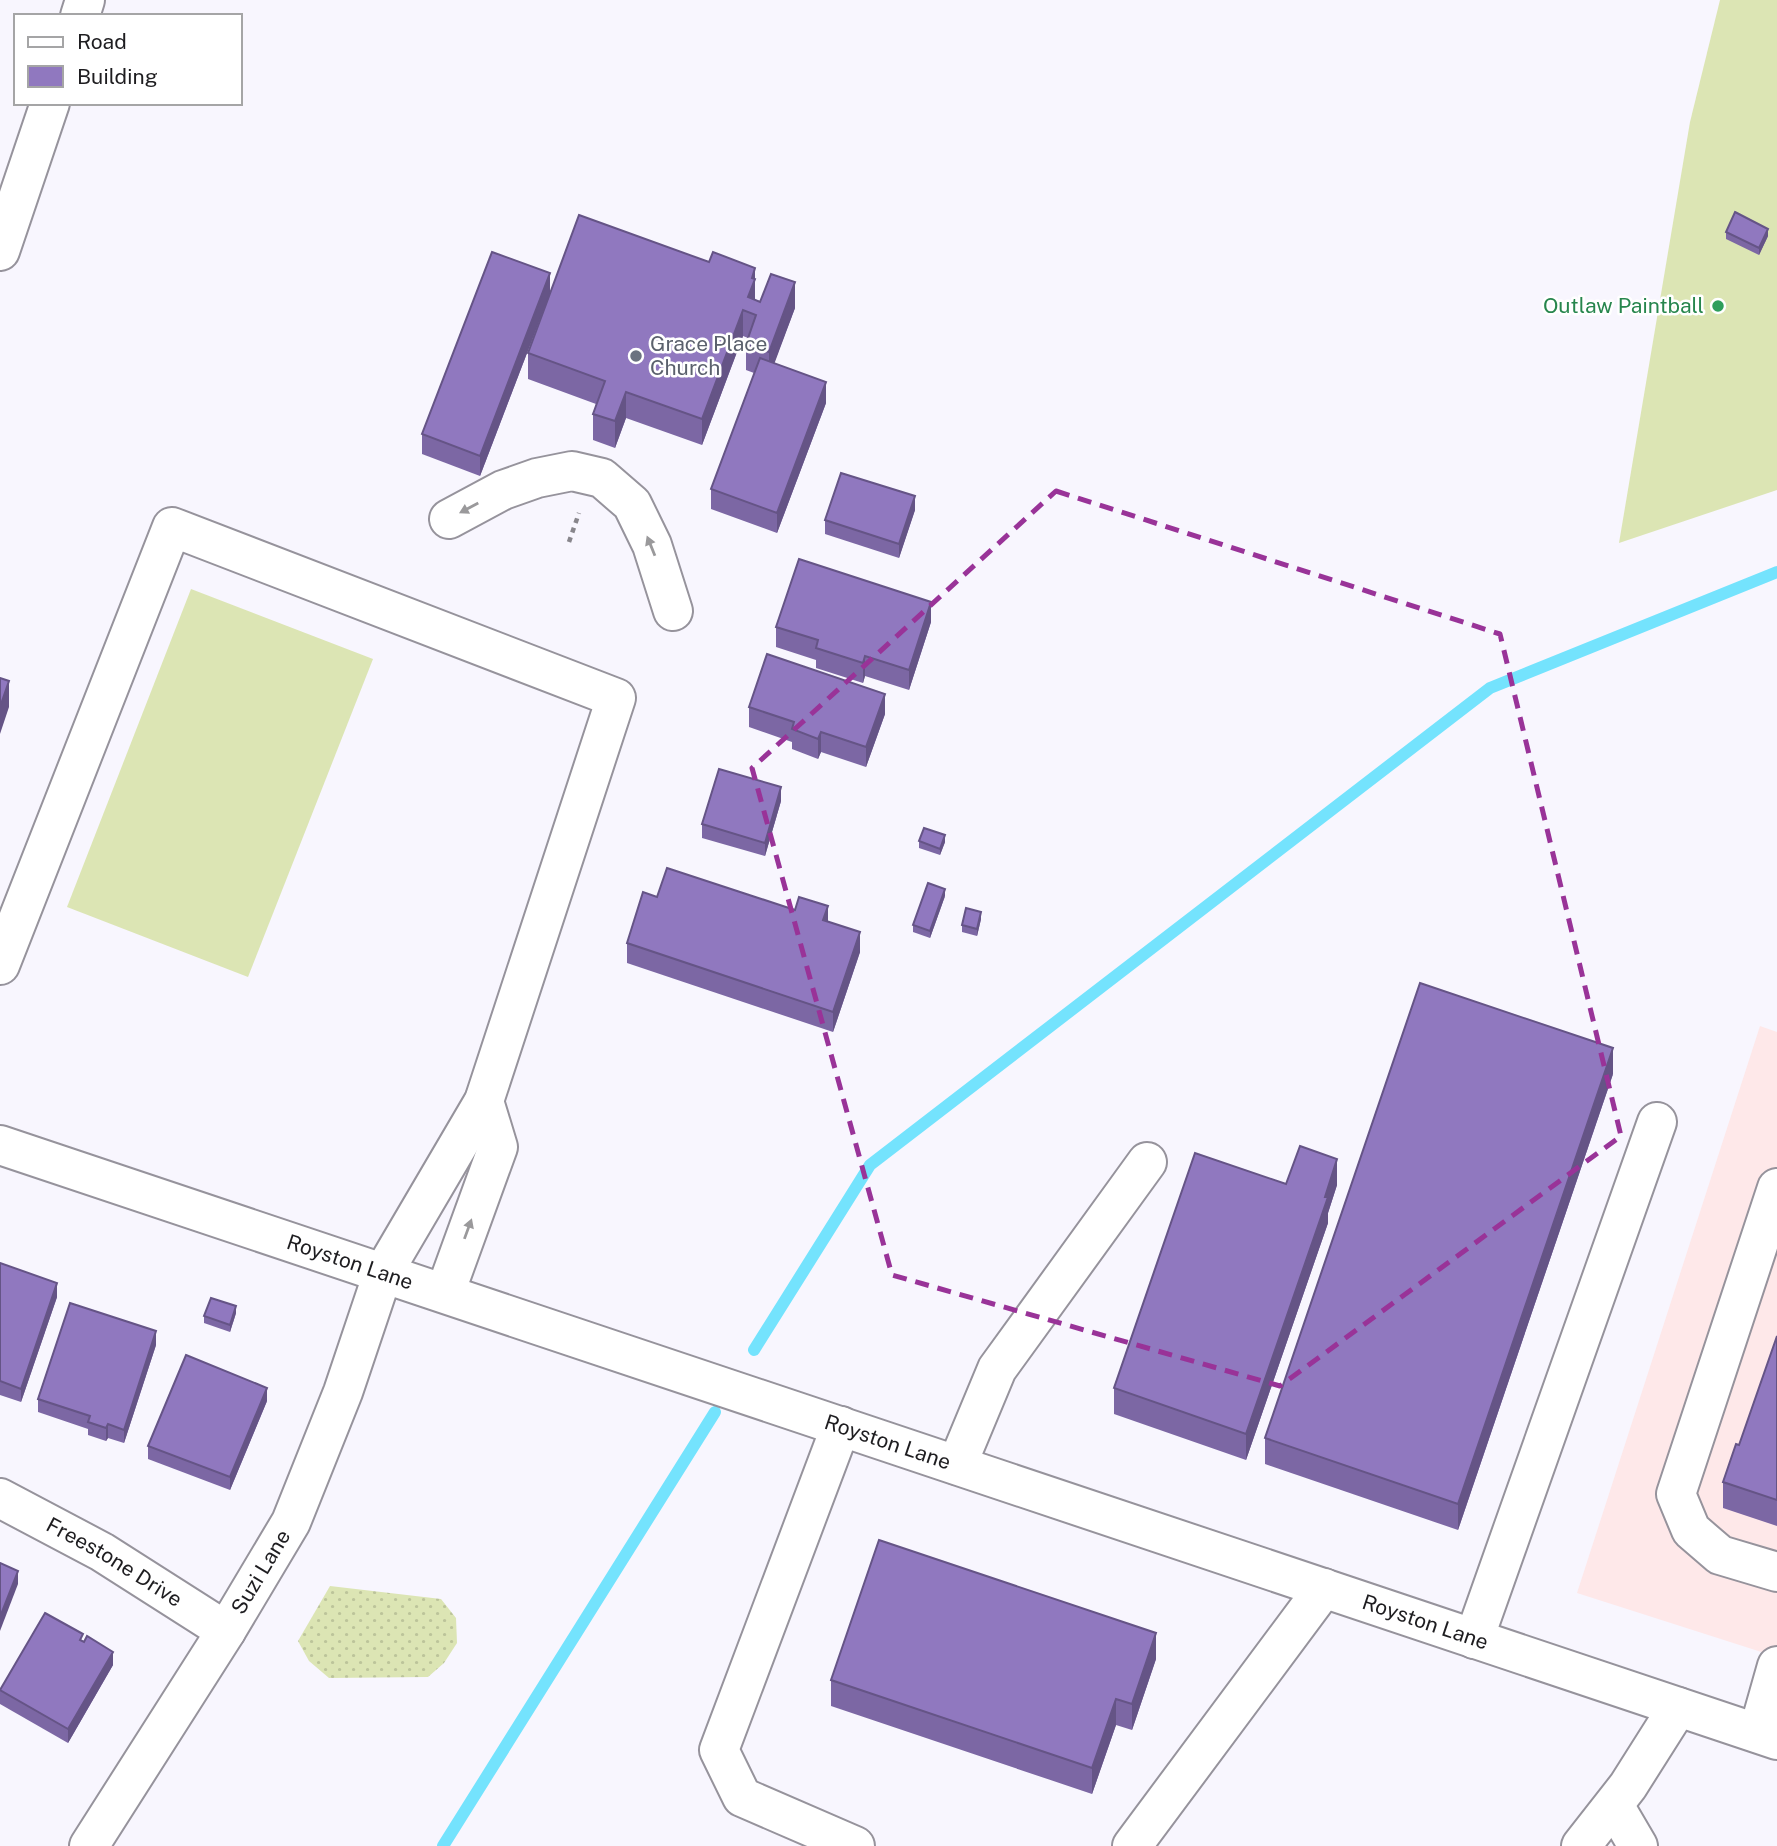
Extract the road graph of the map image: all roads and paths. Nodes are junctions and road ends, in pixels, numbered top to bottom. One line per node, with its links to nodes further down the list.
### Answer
1 (49, 105): 2 (street)
2 (0, 251)
3 (581, 509): 5 (path)
4 (449, 519): 6 (street, one-way to 4)
5 (569, 542)
6 (673, 611)
7 (0, 965): 8 (street, Suzi Lane)
8 (484, 1101): 13 (street, Suzi Lane); 14 (street, one-way to 8)
9 (1657, 1122): 21 (street)
10 (0, 1145): 13 (street, Royston Lane)
11 (1147, 1162): 16 (street)
12 (1777, 1188): 18 (street)
13 (383, 1273): 14 (street, Royston Lane); 20 (street, Suzi Lane)
14 (445, 1293): 15 (street, Royston Lane)
15 (841, 1426): 16 (street, Royston Lane); 27 (street)
16 (957, 1465): 19 (street, Royston Lane)
17 (0, 1498): 20 (street, Freestone Drive)
18 (1777, 1572)
19 (1324, 1588): 21 (street, Royston Lane); 28 (street)
20 (226, 1631): 26 (street, Suzi Lane)
21 (1474, 1639): 23 (street, Royston Lane)
22 (1777, 1666): 24 (street)
23 (1678, 1707): 24 (street, Royston Lane); 25 (street)
24 (1767, 1737)
25 (1614, 1805): 29 (street); 30 (street)
26 (89, 1846)
27 (856, 1846)
28 (1132, 1846)
29 (1581, 1846)
30 (1638, 1846)

